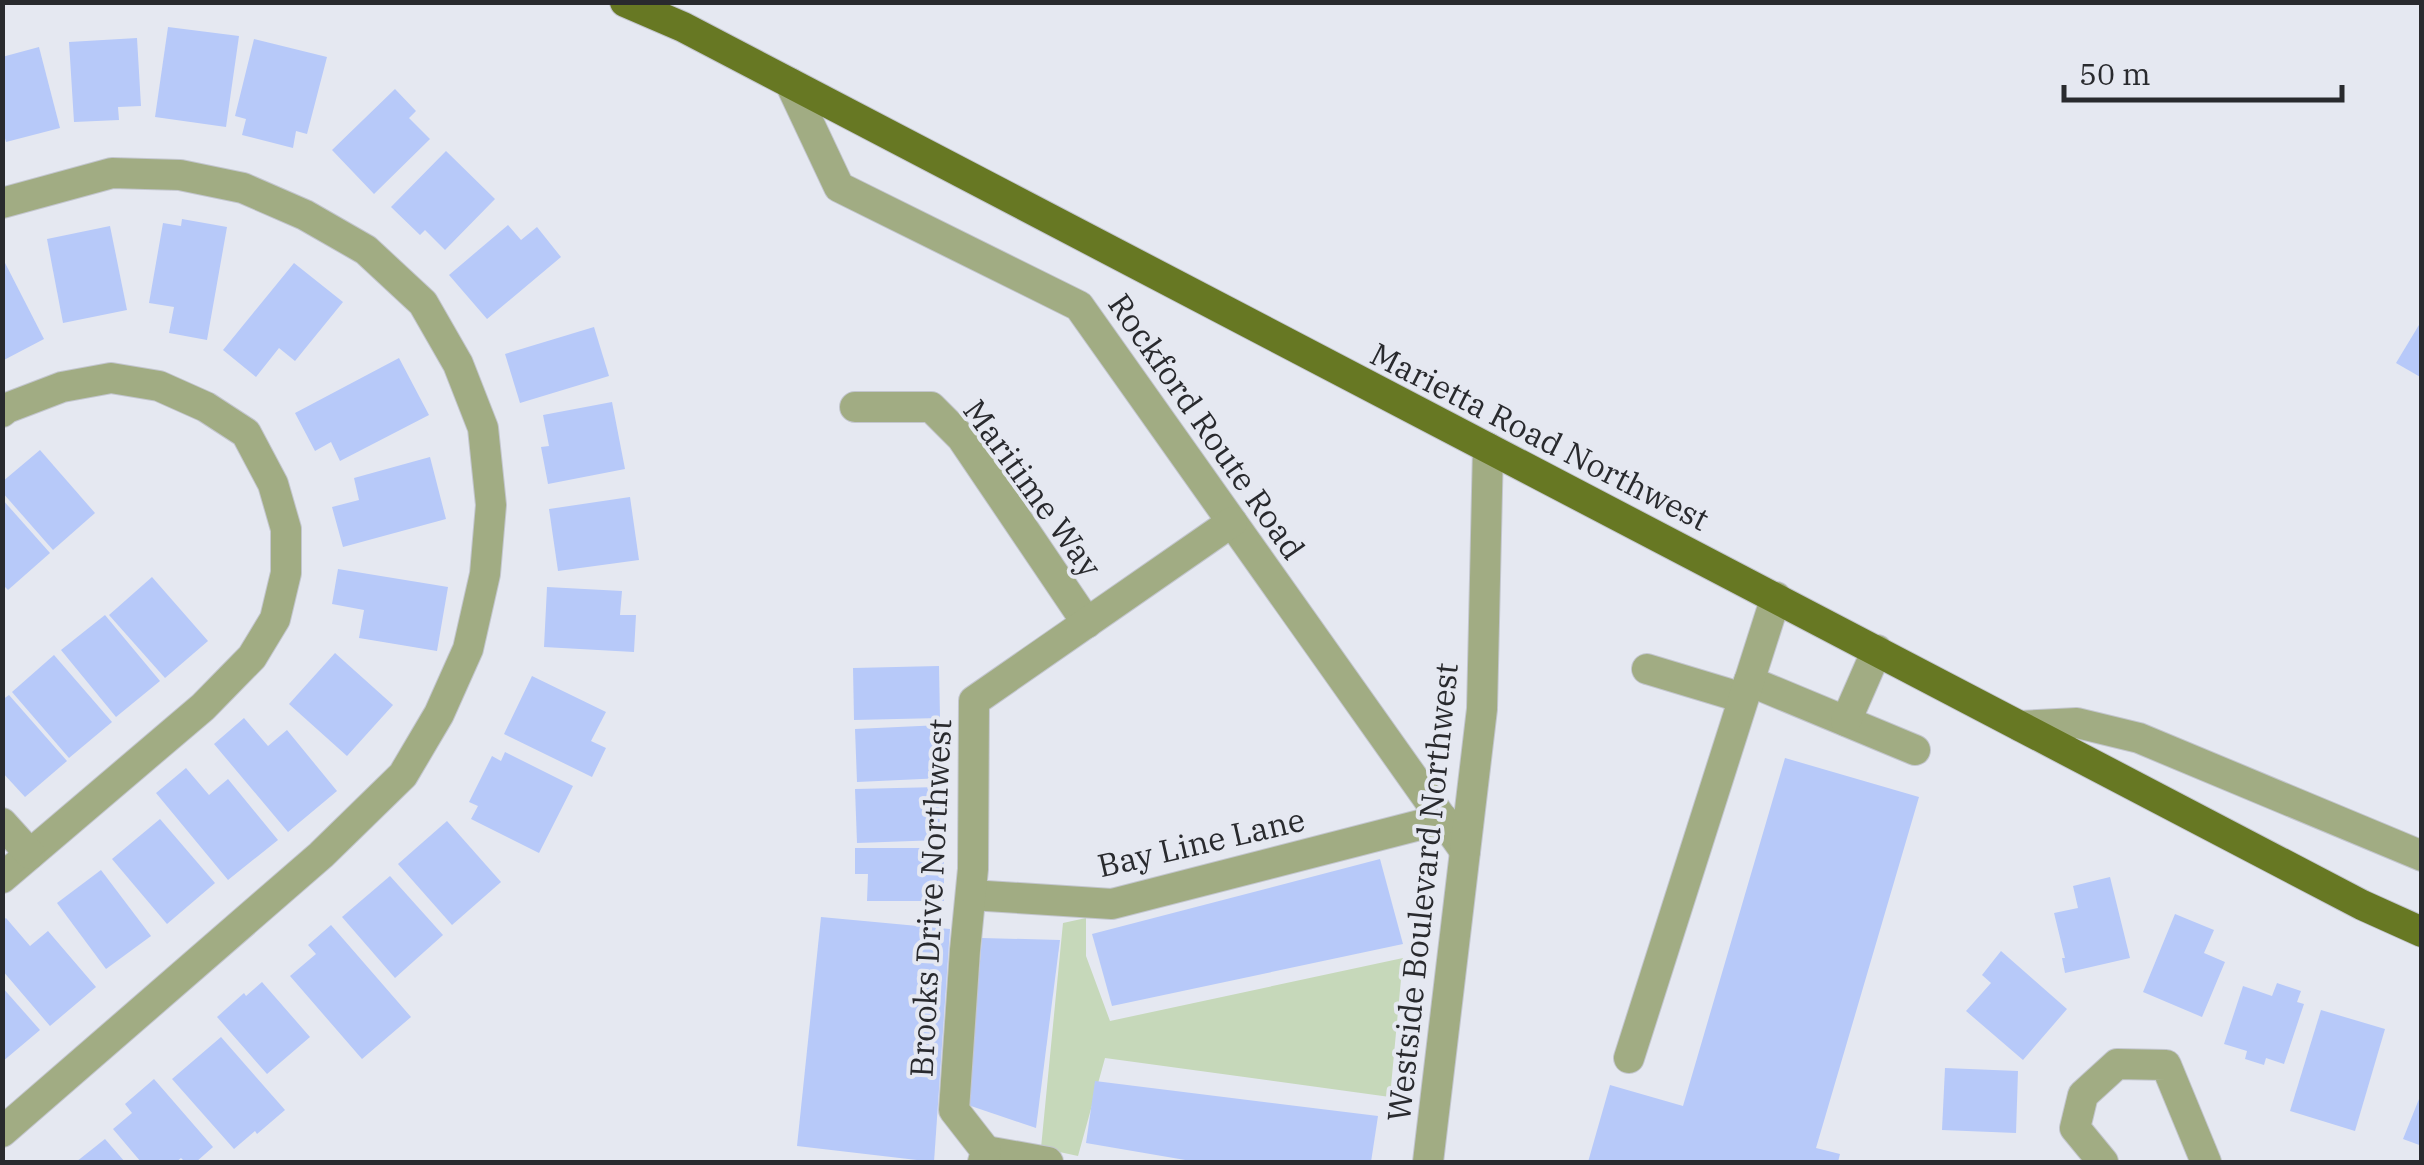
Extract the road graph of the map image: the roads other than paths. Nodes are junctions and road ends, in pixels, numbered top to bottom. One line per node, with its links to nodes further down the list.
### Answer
1 (625, 2): 2 (main road, Marietta Road Northwest)
2 (790, 83): 6 (main road, Marietta Road Northwest); 7 (street, Rockford Route Road)
3 (2, 203): 25 (street)
4 (855, 407): 9 (street, Maritime Way)
5 (2, 412): 19 (street)
6 (1488, 448): 8 (main road, Marietta Road Northwest); 18 (street, Westside Boulevard Northwest)
7 (1232, 522): 9 (street, Brooks Drive Northwest); 16 (street, Rockford Route Road)
8 (1776, 596): 10 (main road, Marietta Road Northwest); 12 (street)
9 (1087, 622): 22 (street, Brooks Drive Northwest)
10 (1877, 650): 13 (street); 14 (main road, Marietta Road Northwest)
11 (1647, 670): 12 (street)
12 (1746, 690): 13 (street); 24 (street)
13 (1846, 721): 15 (street)
14 (2020, 726): 20 (street); 23 (main road, Marietta Road Northwest)
15 (1915, 750)
16 (1443, 819): 18 (street, Rockford Route Road); 22 (street, Bay Line Lane)
17 (2, 823): 19 (street)
18 (1465, 851): 28 (street, Westside Boulevard Northwest)
19 (30, 854): 21 (street)
20 (2422, 856)
21 (2, 878)
22 (971, 895): 26 (street, Brooks Drive Northwest)
23 (2422, 932)
24 (1629, 1058)
25 (2, 1132)
26 (984, 1157): 27 (street)
27 (1048, 1162)
28 (1428, 1162)
29 (2103, 1162): 30 (street)
30 (2206, 1162)

